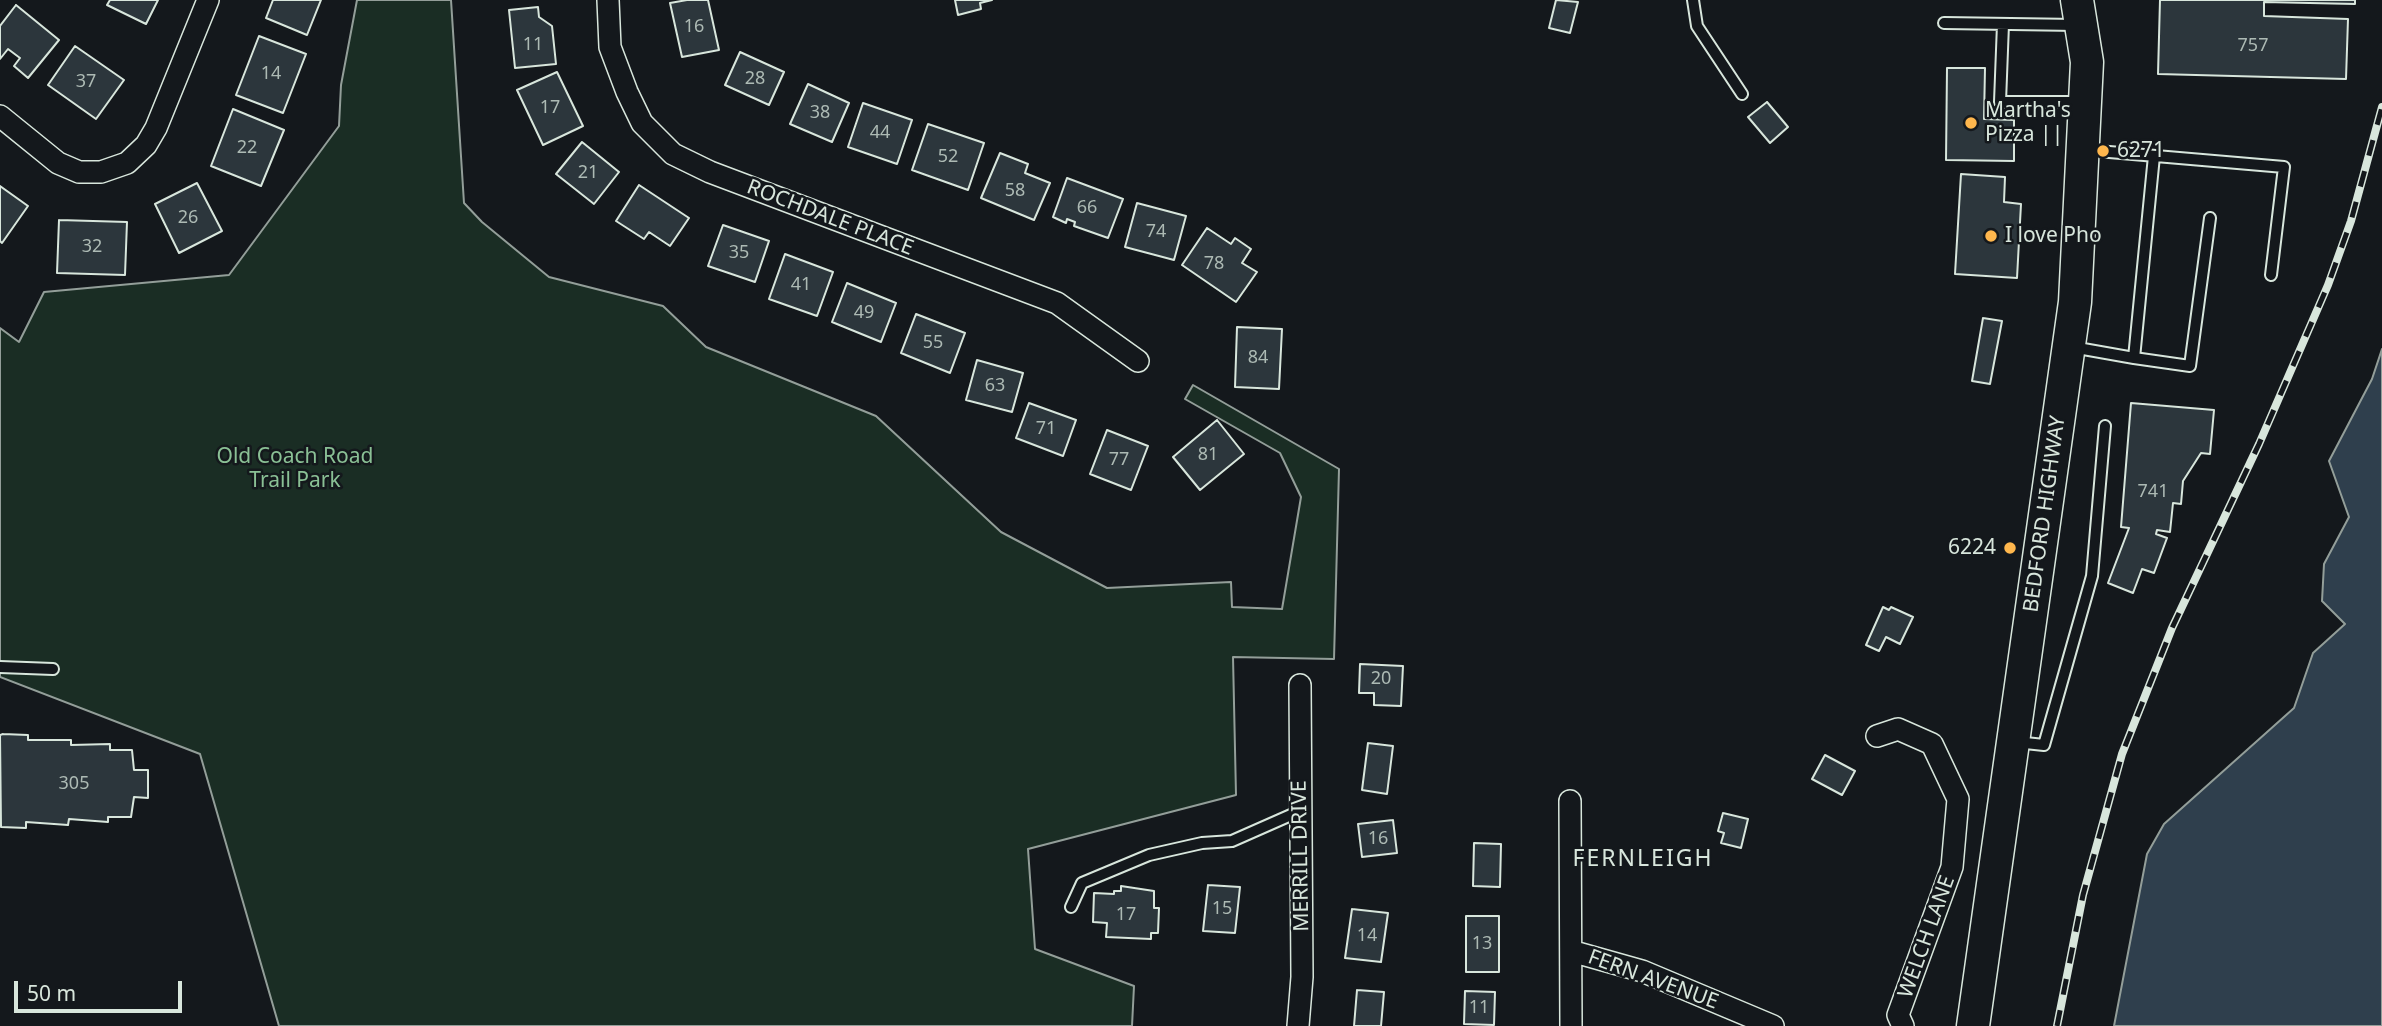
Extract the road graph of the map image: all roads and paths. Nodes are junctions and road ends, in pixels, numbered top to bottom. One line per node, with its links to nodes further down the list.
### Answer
1 (208, 0): 9 (street)
2 (608, 0): 16 (street, ROCHDALE PLACE)
3 (1693, 0): 7 (lane)
4 (2079, 13): 6 (lane); 8 (main road, BEDFORD HIGHWAY)
5 (1944, 23): 6 (lane)
6 (2003, 24): 8 (lane)
7 (1742, 94)
8 (2085, 102): 10 (main road, BEDFORD HIGHWAY)
9 (0, 116)
10 (2083, 150): 11 (lane); 14 (main road, BEDFORD HIGHWAY)
11 (2154, 156): 13 (lane); 15 (lane)
12 (2210, 218): 15 (lane)
13 (2271, 275)
14 (2069, 347): 15 (lane); 22 (main road, BEDFORD HIGHWAY)
15 (2134, 358)
16 (1138, 361)
17 (2105, 426): 22 (lane)
18 (0, 667): 19 (lane)
19 (54, 669)
20 (1300, 685): 24 (street, MERRILL DRIVE)
21 (1877, 736): 30 (street, WELCH LANE)
22 (2013, 742): 31 (main road, BEDFORD HIGHWAY)
23 (1570, 801): 26 (street)
24 (1300, 811): 25 (lane); 27 (street, MERRILL DRIVE)
25 (1071, 907)
26 (1571, 951): 28 (street); 29 (street, FERN AVENUE)
27 (1298, 1026)
28 (1571, 1026)
29 (1773, 1026)
30 (1903, 1026)
31 (1973, 1026)

